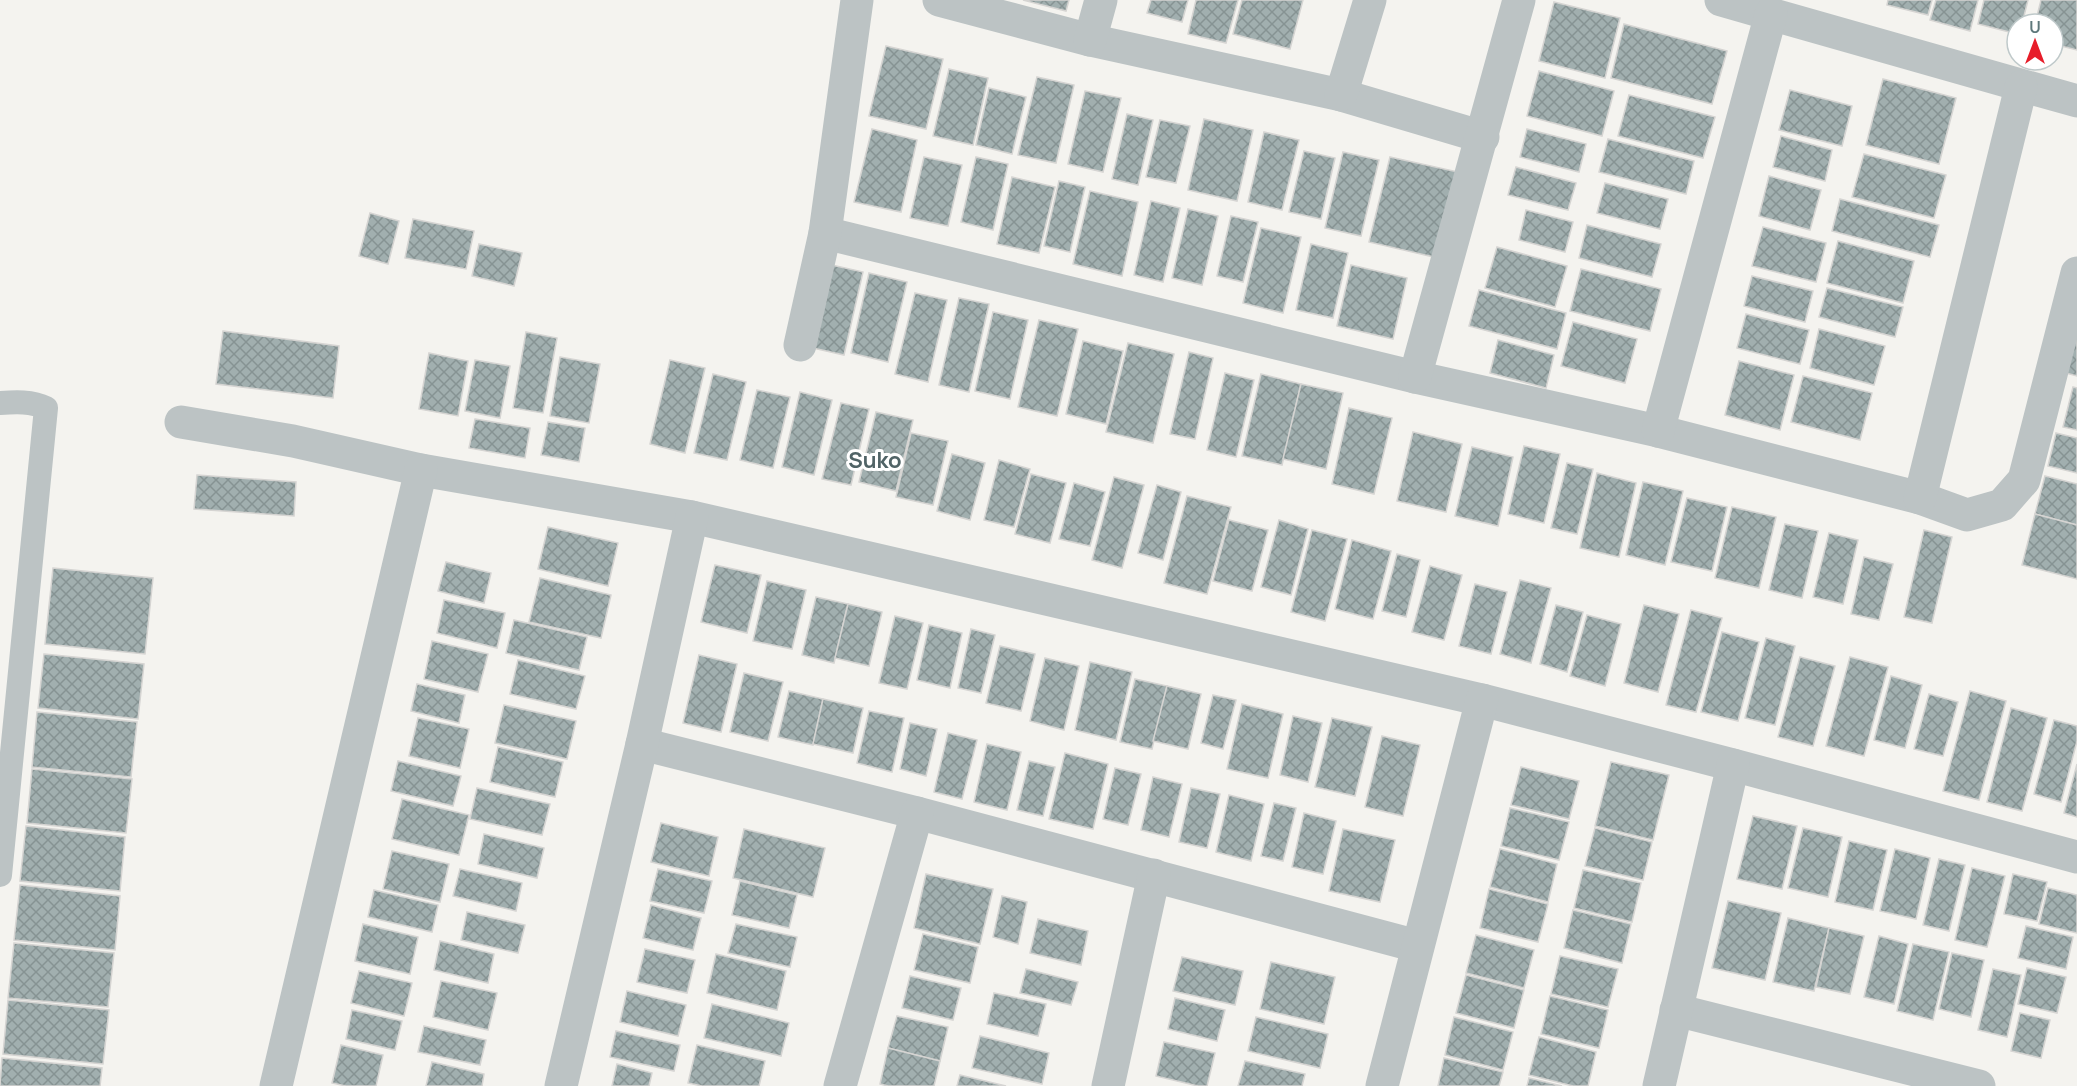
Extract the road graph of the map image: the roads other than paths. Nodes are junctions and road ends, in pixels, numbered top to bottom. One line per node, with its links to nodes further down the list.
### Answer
1 (857, 0): 13 (street)
2 (939, 0): 8 (street)
3 (1101, 0): 8 (street)
4 (1370, 0): 10 (street)
5 (1520, 0): 12 (street)
6 (1721, 0): 7 (street)
7 (1771, 14): 9 (street); 19 (street)
8 (1090, 40): 10 (street)
9 (2021, 87): 11 (street); 21 (street)
10 (1341, 95): 12 (street)
11 (2077, 102)
12 (1483, 137): 16 (street)
13 (825, 233): 15 (street); 16 (street)
14 (2077, 273): 21 (street)
15 (800, 345)
16 (1416, 377): 19 (street)
17 (0, 403): 28 (lane)
18 (182, 422): 20 (street)
19 (1658, 431): 21 (street)
20 (421, 470): 22 (street); 33 (street)
21 (1920, 498)
22 (692, 518): 23 (street); 24 (street)
23 (1482, 700): 25 (street); 30 (street)
24 (642, 744): 26 (street); 34 (street)
25 (1733, 765): 27 (street); 31 (street)
26 (917, 813): 29 (street); 35 (street)
27 (2077, 857)
28 (0, 875)
29 (1154, 875): 30 (street); 36 (street)
30 (1417, 946): 37 (street)
31 (1676, 1010): 32 (street); 38 (street)
32 (1941, 1082): 39 (street)
33 (276, 1086)
34 (561, 1086)
35 (840, 1086)
36 (1108, 1086)
37 (1382, 1086)
38 (1659, 1086)
39 (1978, 1086)

